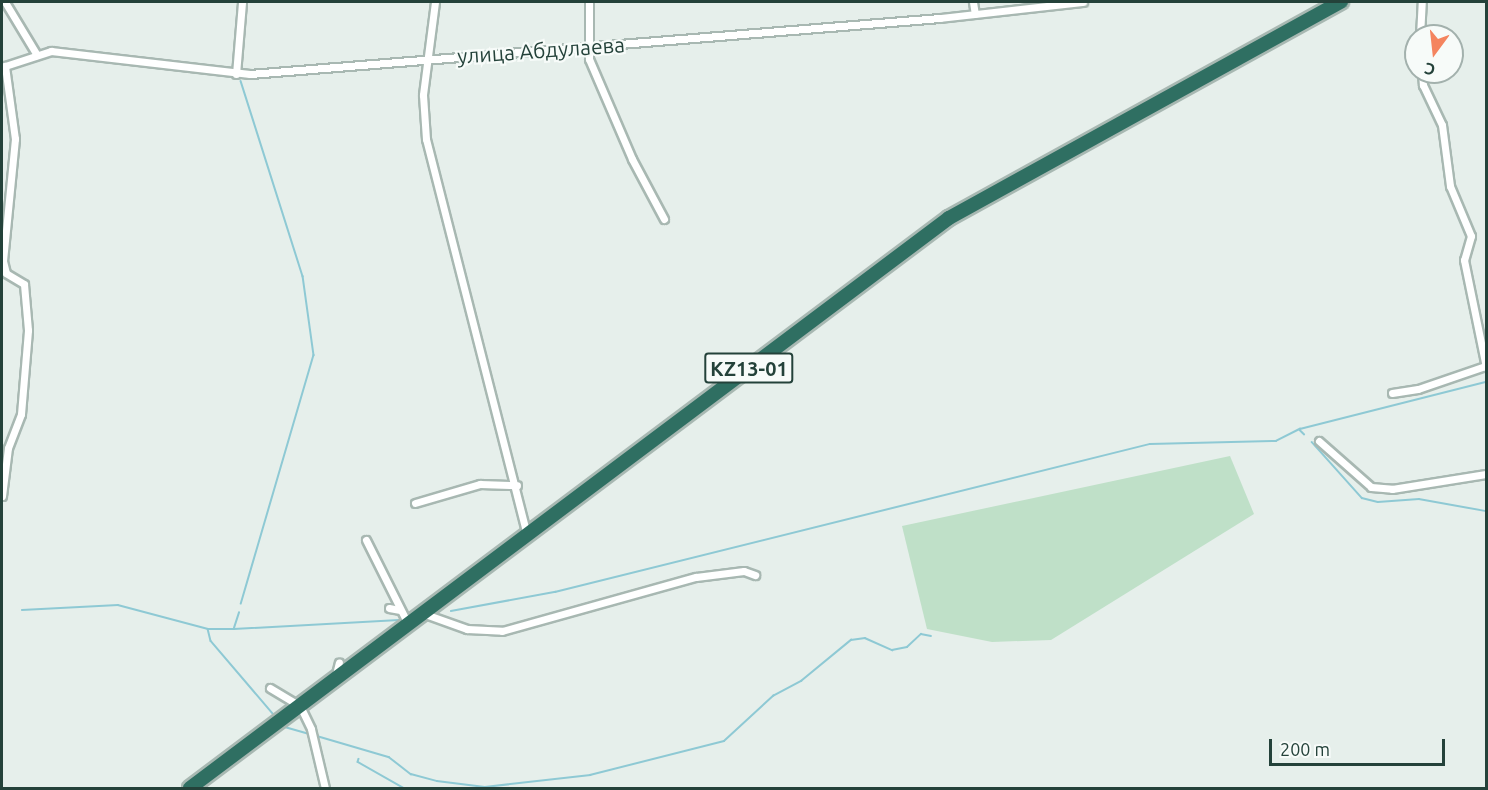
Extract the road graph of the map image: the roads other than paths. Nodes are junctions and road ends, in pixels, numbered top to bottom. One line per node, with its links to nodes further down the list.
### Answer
1 (5, 2): 13 (street)
2 (242, 2): 16 (street)
3 (435, 2): 14 (street)
4 (589, 2): 12 (street)
5 (973, 2): 10 (street)
6 (1083, 2): 9 (street, улица Абдулаева)
7 (1341, 2): 26 (highway, KZ13-01)
8 (1422, 2): 11 (street)
9 (1050, 4): 10 (street, улица Абдулаева)
10 (975, 14): 12 (street, улица Абдулаева)
11 (1421, 24)
12 (588, 47): 14 (street, улица Абдулаева); 18 (street)
13 (37, 55): 15 (street, улица Абдулаева); 16 (street, улица Абдулаева)
14 (426, 59): 16 (street, улица Абдулаева); 23 (street)
15 (3, 67): 24 (street)
16 (236, 74)
17 (1423, 84): 19 (street)
18 (664, 219)
19 (1486, 367): 20 (street)
20 (1392, 393)
21 (1319, 441): 22 (street)
22 (1486, 474)
23 (517, 485): 25 (street); 26 (street)
24 (2, 496)
25 (416, 502)
26 (527, 536): 31 (highway, KZ13-01)
27 (366, 540): 30 (street)
28 (755, 575): 31 (street)
29 (389, 608): 30 (street)
30 (399, 610): 32 (street)
31 (425, 614): 32 (highway, KZ13-01)
32 (409, 626): 34 (highway, KZ13-01)
33 (339, 662): 34 (street)
34 (335, 681): 36 (highway, KZ13-01)
35 (270, 688): 36 (street)
36 (300, 706): 37 (highway, KZ13-01); 38 (street)
37 (190, 789)
38 (326, 789)

